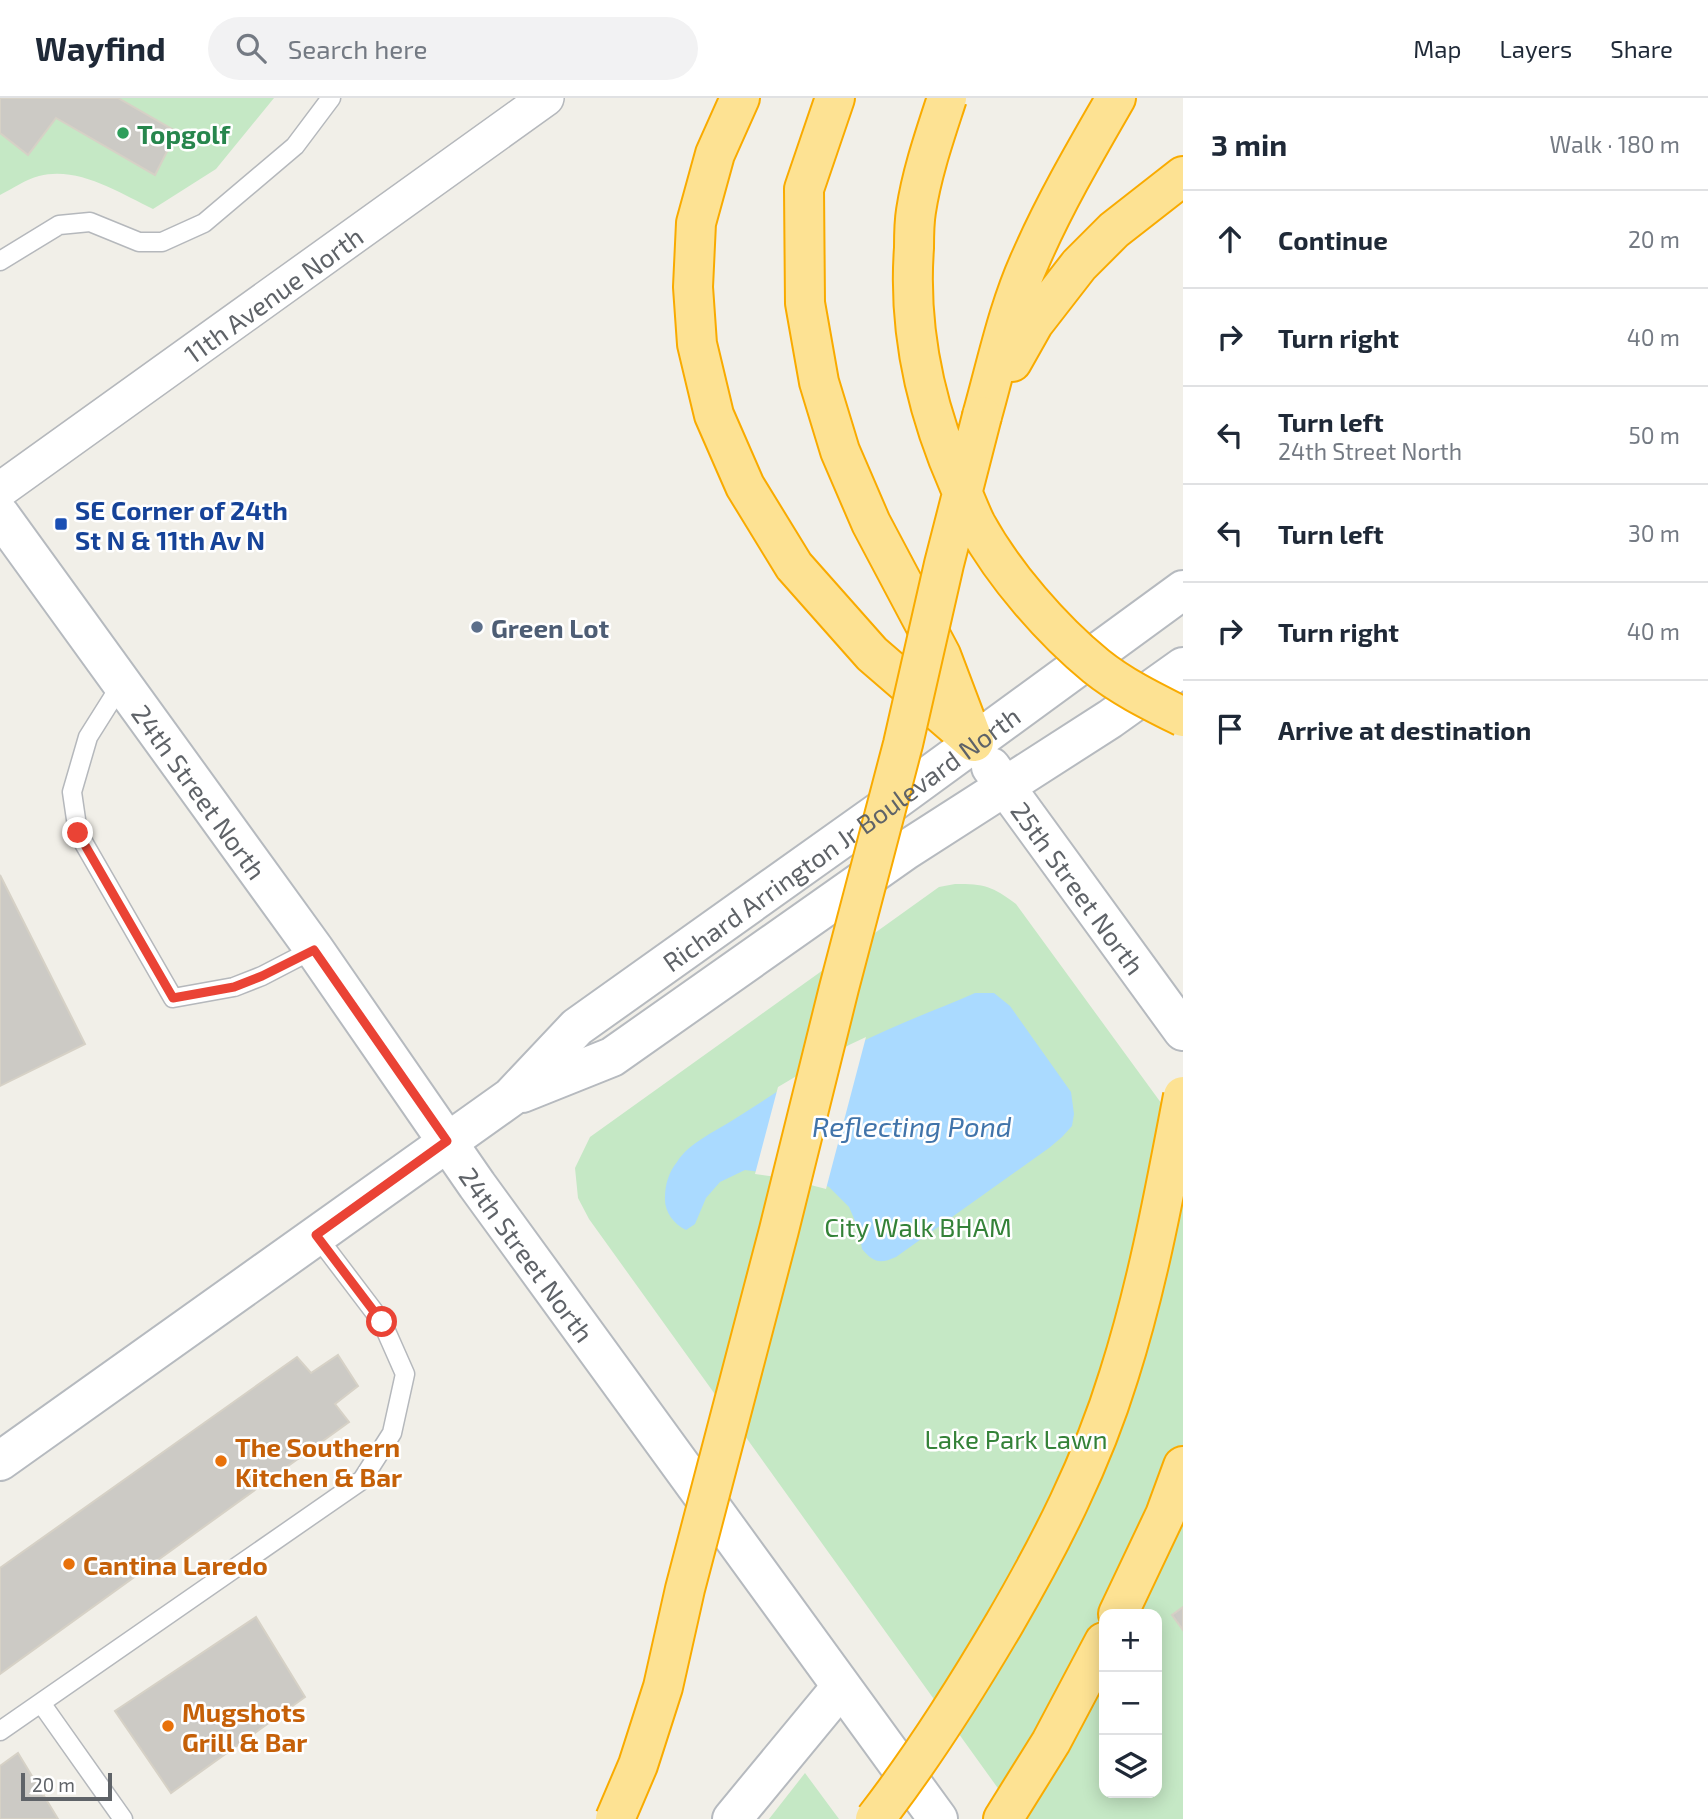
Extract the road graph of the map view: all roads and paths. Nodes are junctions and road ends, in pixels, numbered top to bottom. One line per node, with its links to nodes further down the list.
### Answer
1 (331, 98): 8 (lane)
2 (546, 98): 10 (street, 11th Avenue North)
3 (740, 98): 16 (highway)
4 (947, 98): 15 (highway, bridge)
5 (1116, 98): 9 (highway)
6 (833, 103): 16 (highway)
7 (1183, 176): 9 (highway)
8 (0, 261)
9 (982, 416): 32 (highway, bridge)
10 (0, 490)
11 (0, 514): 14 (street, 24th Street North)
12 (1183, 590): 16 (street, Richard Arrington Jr Boulevard North)
13 (1183, 667): 17 (street, Richard Arrington Jr Boulevard North)
14 (122, 683): 18 (street, 24th Street North); 18 (lane)
15 (1183, 717)
16 (974, 742): 17 (street, 25th Street North); 21 (street, Richard Arrington Jr Boulevard North)
17 (1005, 786): 19 (street, 25th Street North); 21 (street, Richard Arrington Jr Boulevard North)
18 (314, 950): 22 (street, 24th Street North)
19 (1183, 1031)
20 (1183, 1096): 34 (highway, bridge)
21 (511, 1097): 22 (street, Richard Arrington Jr Boulevard North)
22 (447, 1141): 23 (street, Richard Arrington Jr Boulevard North); 28 (street, 24th Street North)
23 (316, 1235): 24 (street, Richard Arrington Jr Boulevard North); 29 (lane)
24 (0, 1461)
25 (1183, 1466): 26 (highway)
26 (1120, 1609)
27 (1099, 1651): 36 (highway)
28 (841, 1686): 33 (street); 35 (street, 24th Street North)
29 (41, 1703): 30 (lane); 31 (lane)
30 (0, 1731)
31 (123, 1819)
32 (615, 1819)
33 (732, 1819)
34 (875, 1819)
35 (937, 1819)
36 (1003, 1819)

